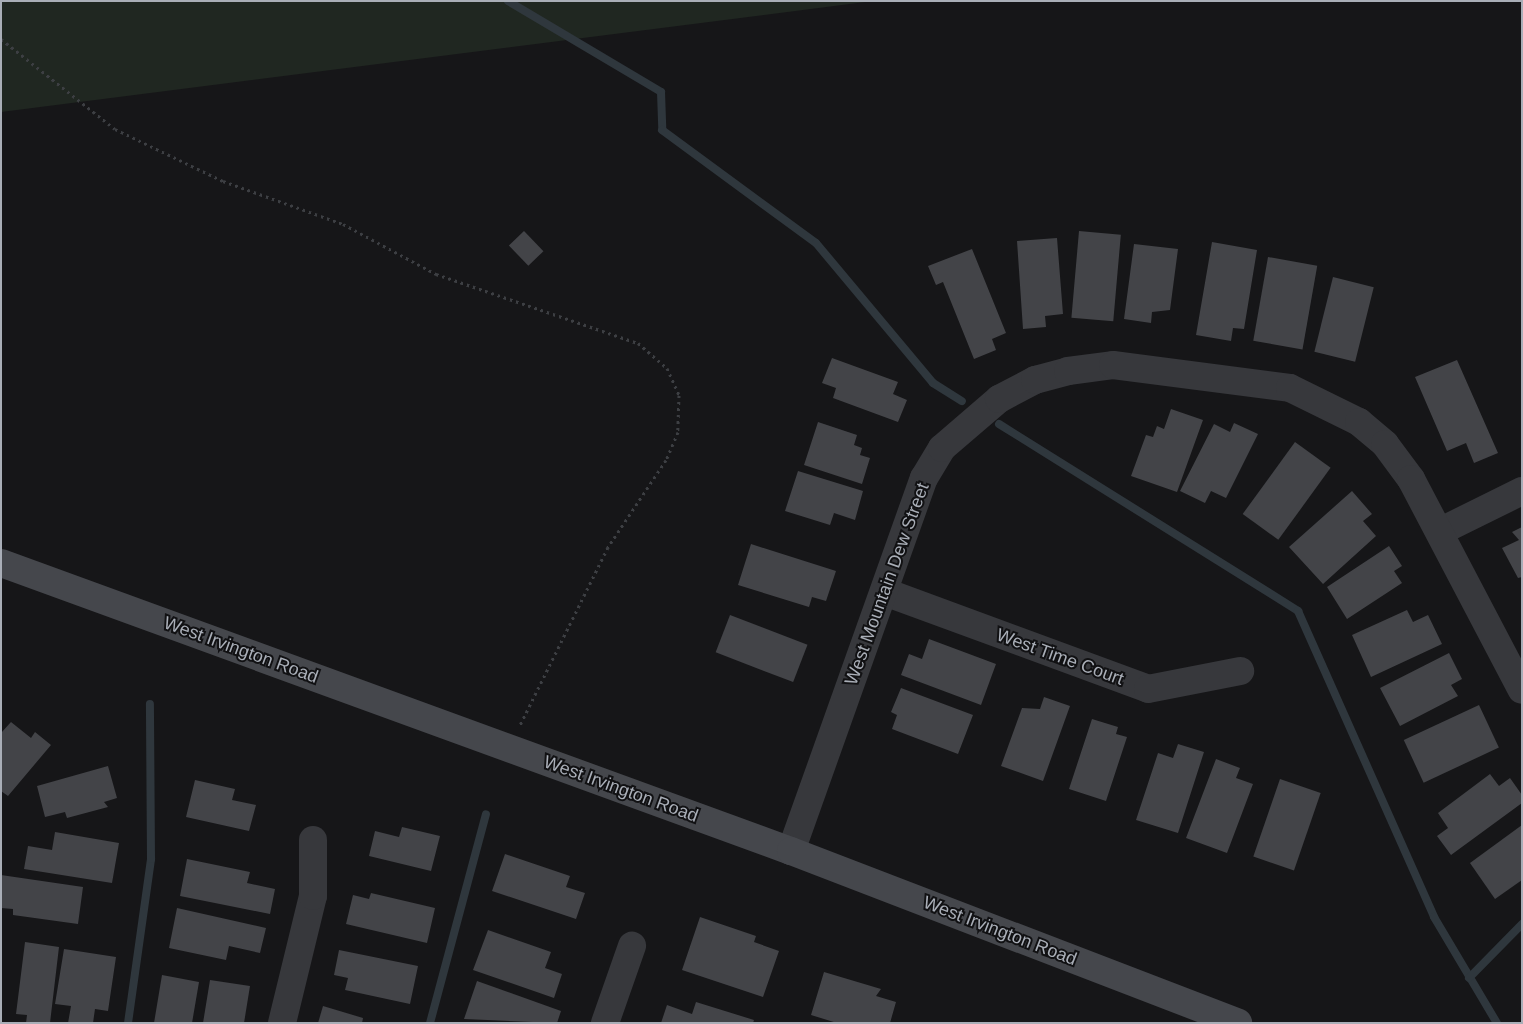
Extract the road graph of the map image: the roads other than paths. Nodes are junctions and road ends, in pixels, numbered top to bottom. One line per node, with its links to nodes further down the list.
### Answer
1 (1522, 491): 2 (street)
2 (1441, 531): 4 (street, West Mountain Dew Street); 6 (street, West Mountain Dew Street)
3 (1, 563): 8 (main road, West Irvington Road)
4 (885, 592): 5 (street, West Time Court); 8 (street, West Mountain Dew Street)
5 (1240, 671)
6 (1522, 690)
7 (312, 840): 10 (street)
8 (791, 851): 12 (main road, West Irvington Road)
9 (632, 946): 11 (street)
10 (282, 1023)
11 (605, 1023)
12 (1238, 1023)

